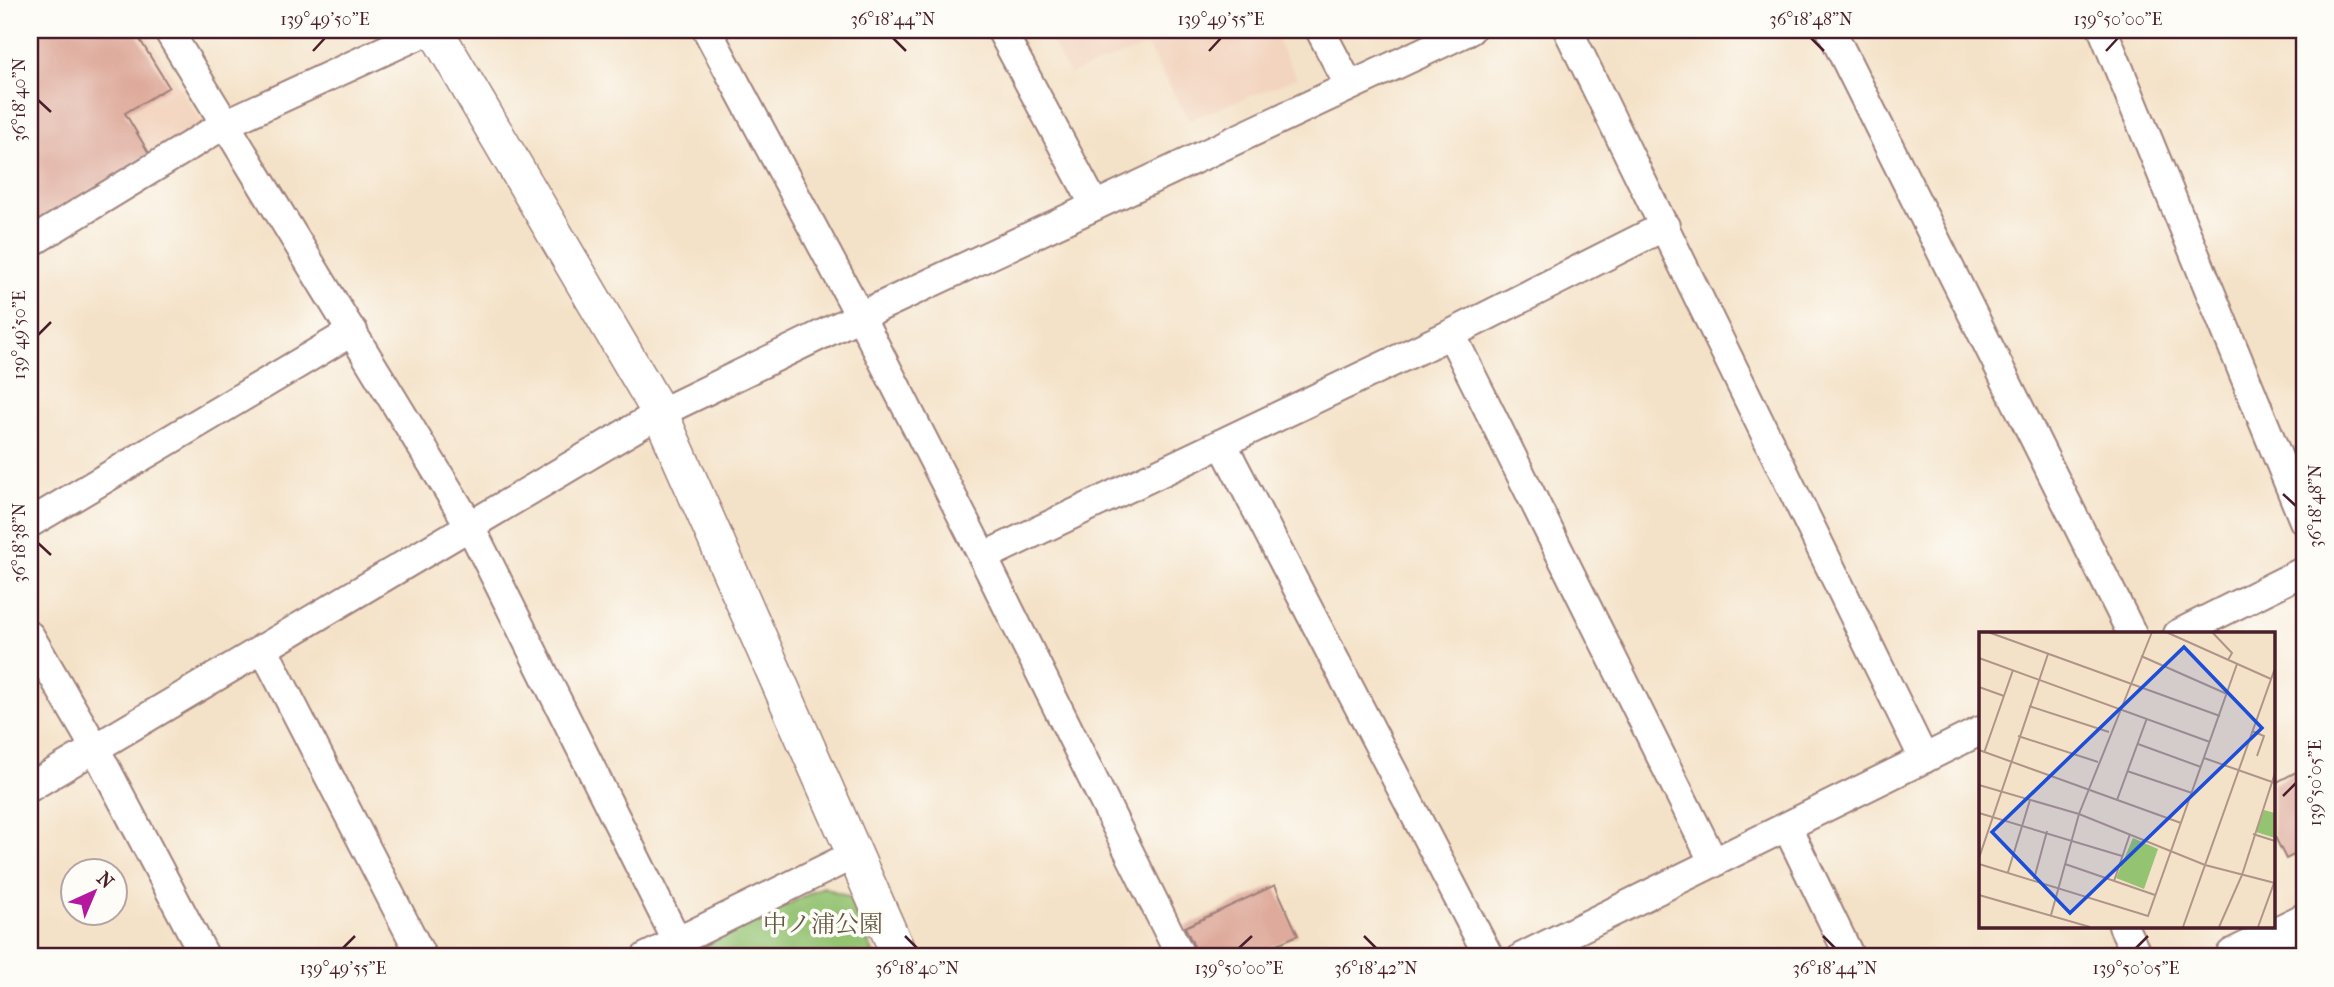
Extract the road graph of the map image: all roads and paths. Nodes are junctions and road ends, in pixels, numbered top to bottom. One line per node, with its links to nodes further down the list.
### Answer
1 (168, 30): 12 (street)
2 (429, 30): 12 (street)
3 (435, 30): 19 (street)
4 (707, 30): 16 (street)
5 (1001, 30): 13 (street)
6 (1320, 30): 11 (street)
7 (1470, 30): 11 (street)
8 (1568, 30): 14 (street)
9 (1831, 30): 26 (street)
10 (2103, 30): 21 (street)
11 (1349, 85): 13 (street)
12 (225, 124): 15 (street); 17 (street)
13 (1095, 206): 16 (street)
14 (1665, 226): 18 (street); 32 (street)
15 (30, 243)
16 (860, 316): 19 (street); 24 (street)
17 (353, 331): 22 (street); 23 (street)
18 (1451, 334): 20 (street); 36 (street)
19 (660, 413): 23 (street); 35 (street)
20 (1222, 443): 24 (street); 46 (street)
21 (2304, 521)
22 (30, 523)
23 (470, 526): 29 (street); 39 (street)
24 (983, 557): 45 (street)
25 (2304, 571): 27 (street)
26 (2131, 632)
27 (2182, 632)
28 (30, 636): 31 (street)
29 (263, 648): 31 (street); 42 (street)
30 (1979, 732): 32 (street)
31 (95, 748): 33 (street); 41 (street)
32 (1924, 759): 34 (street)
33 (30, 787)
34 (1787, 827): 36 (street); 48 (street)
35 (855, 855): 39 (street); 44 (street)
36 (1714, 863): 47 (street)
37 (2304, 923): 40 (main road)
38 (2124, 928): 49 (street)
39 (677, 941): 43 (street)
40 (2246, 955)
41 (205, 957)
42 (422, 957)
43 (646, 957)
44 (900, 957)
45 (1181, 957)
46 (1489, 957)
47 (1522, 957)
48 (1850, 957)
49 (2138, 957)

